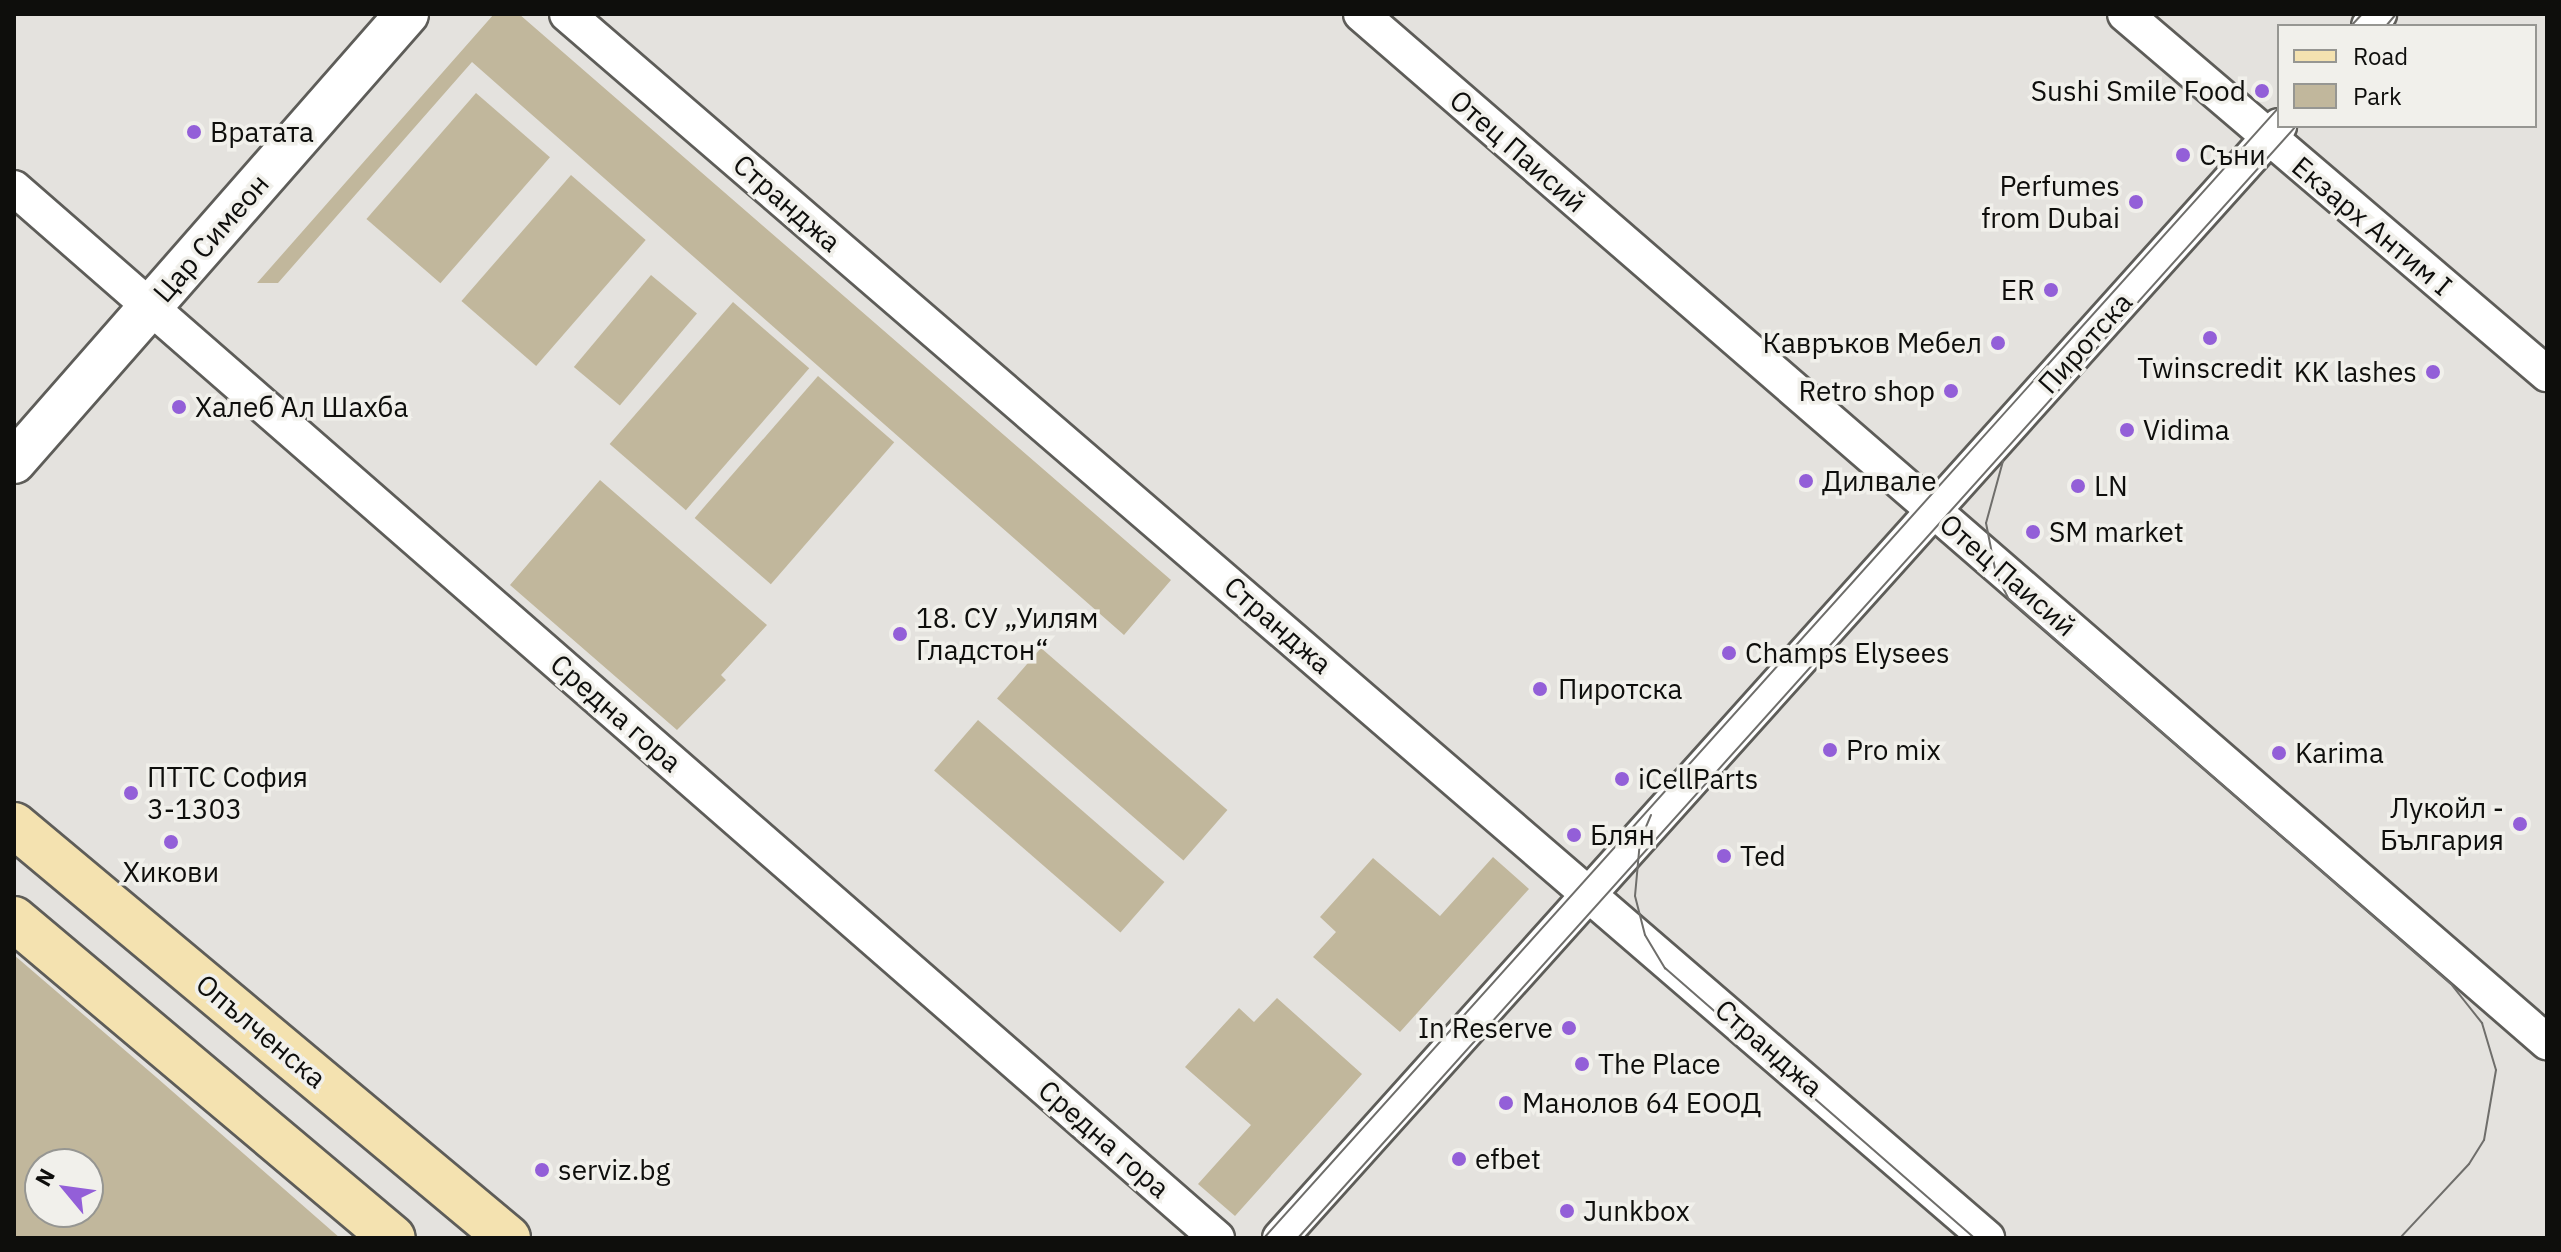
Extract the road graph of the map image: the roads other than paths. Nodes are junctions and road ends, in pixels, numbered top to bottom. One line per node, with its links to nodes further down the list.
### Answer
1 (407, 14): 7 (street, Цар Симеон)
2 (567, 14): 12 (street, Странджа)
3 (1361, 14): 10 (street, Отец Паисий)
4 (2125, 14): 5 (street, Екзарх Антим I)
5 (2274, 132): 8 (street, Екзарх Антим I); 10 (street, Пиротска)
6 (14, 188): 7 (street, Средна гора)
7 (150, 307): 9 (street, Цар Симеон); 17 (street, Средна гора)
8 (2547, 374)
9 (14, 462)
10 (1934, 511): 12 (street, Пиротска); 14 (street, Отец Паисий)
11 (14, 825): 16 (main road, Опълченска)
12 (1591, 893): 18 (street, Пиротска); 19 (street, Странджа)
13 (14, 919): 15 (main road)
14 (2547, 1042)
15 (393, 1238)
16 (508, 1238)
17 (1217, 1238)
18 (1280, 1238)
19 (1987, 1238)

